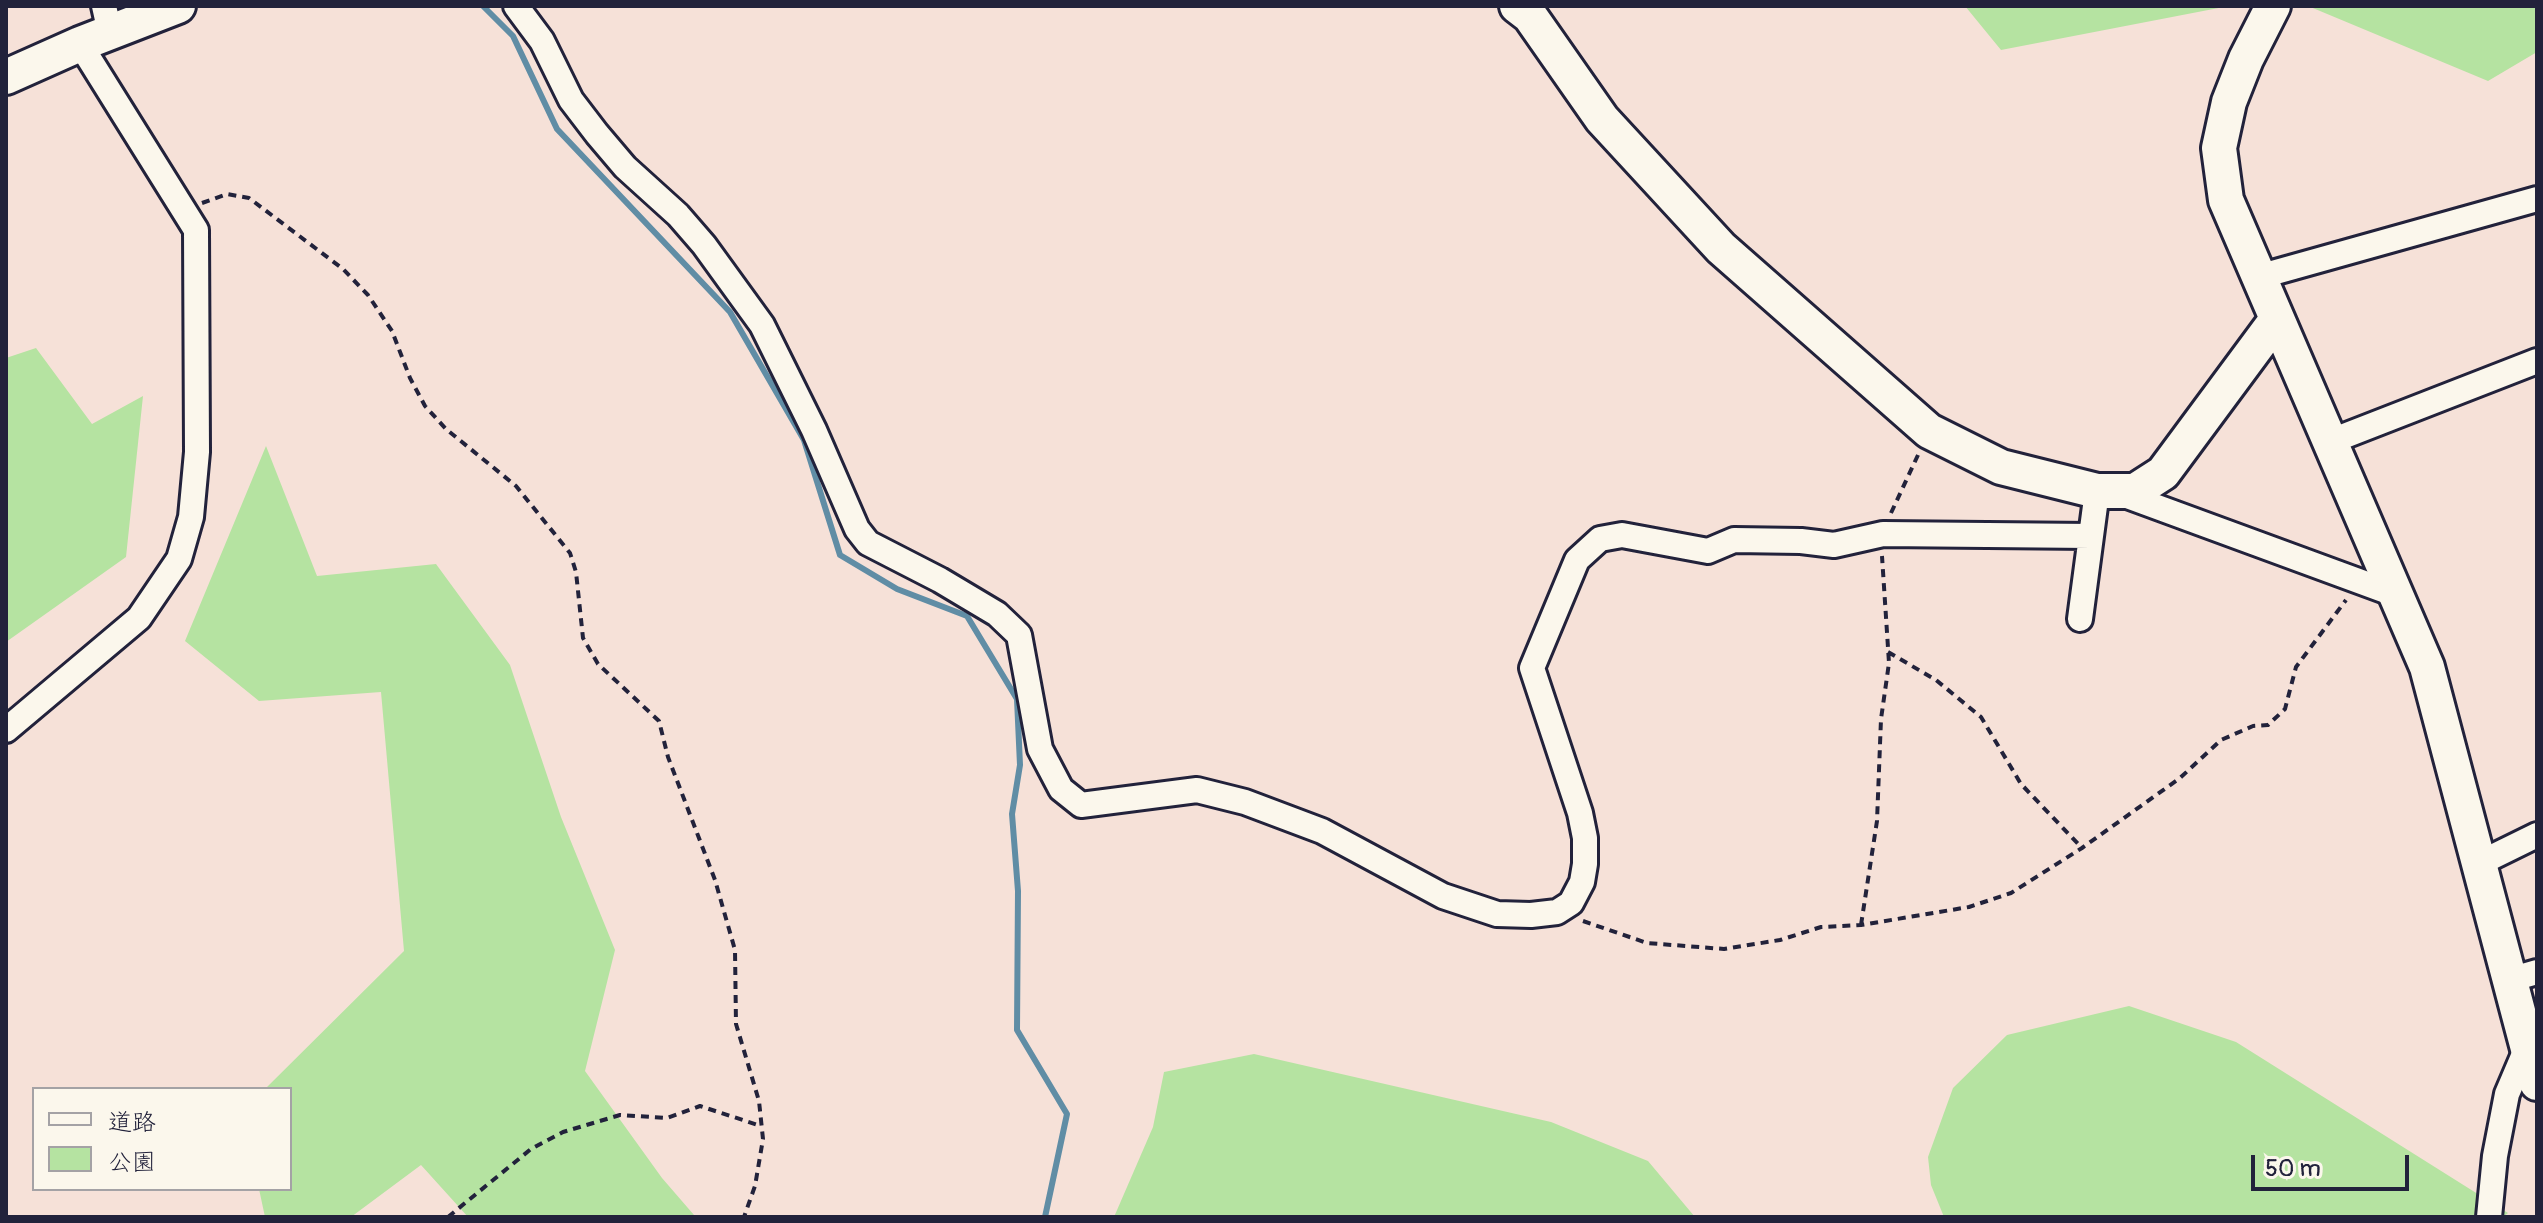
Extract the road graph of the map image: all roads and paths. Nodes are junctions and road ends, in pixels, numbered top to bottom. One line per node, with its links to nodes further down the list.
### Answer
1 (178, 6): 5 (street)
2 (516, 6): 25 (street)
3 (1517, 6): 12 (street)
4 (2273, 6): 9 (street)
5 (98, 28): 6 (street); 8 (street)
6 (6, 77)
7 (2537, 199): 9 (street)
8 (184, 211): 21 (street); 30 (path)
9 (2258, 277): 10 (street)
10 (2277, 319): 13 (street); 14 (street)
11 (2537, 361): 13 (street)
12 (1929, 431): 14 (street); 15 (path)
13 (2329, 442): 18 (street)
14 (2108, 492): 16 (street); 17 (street)
15 (1883, 534): 16 (street); 20 (path); 25 (street)
16 (2091, 536): 19 (street)
17 (2360, 582): 18 (street); 23 (path)
18 (2394, 594): 24 (street)
19 (2080, 619)
20 (1888, 652): 23 (path); 26 (path)
21 (6, 730)
22 (2537, 835): 24 (street)
23 (2082, 848): 26 (path)
24 (2478, 864): 27 (street)
25 (1557, 912): 26 (path)
26 (1861, 925)
27 (2523, 976): 28 (street)
28 (2527, 1047): 29 (street); 33 (street)
29 (2537, 1083)
30 (761, 1126): 31 (path); 32 (path)
31 (448, 1217)
32 (744, 1217)
33 (2489, 1217)

